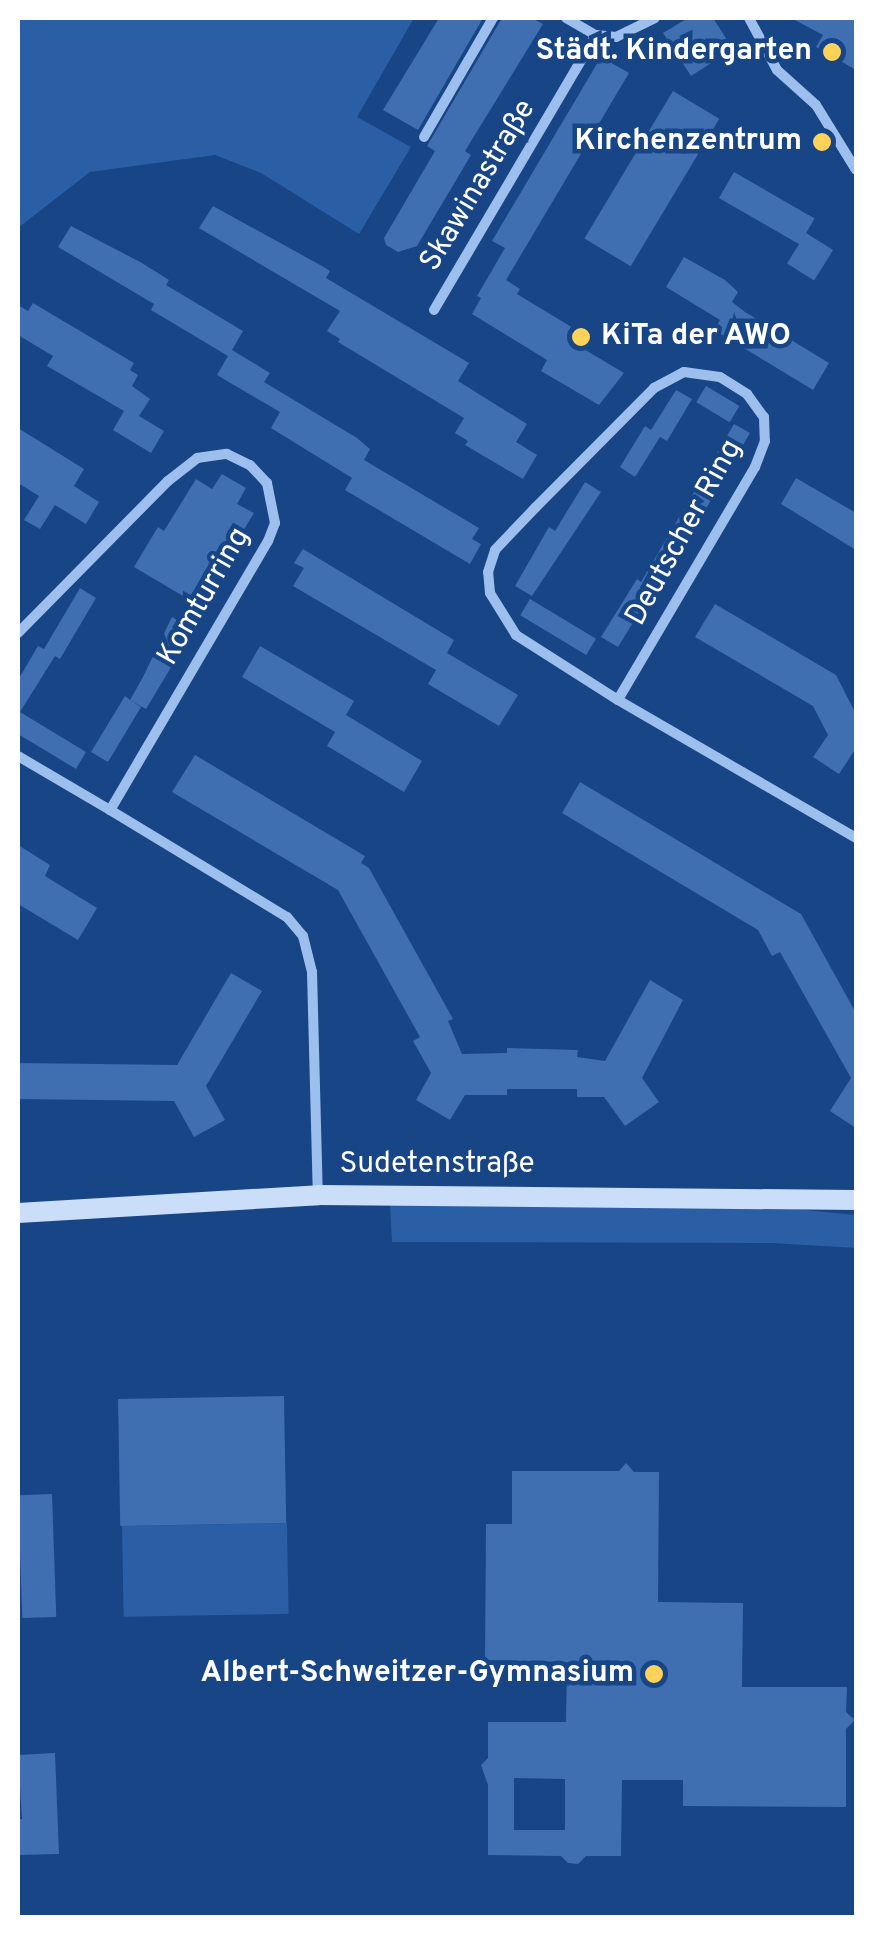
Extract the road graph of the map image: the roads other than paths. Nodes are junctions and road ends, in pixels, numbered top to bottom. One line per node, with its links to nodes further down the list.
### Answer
1 (493, 18): 6 (street)
2 (566, 18): 5 (street)
3 (655, 18): 5 (street)
4 (749, 18): 7 (street)
5 (596, 35): 8 (street, Skawinastraße)
6 (424, 137)
7 (856, 170)
8 (434, 310)
9 (18, 632): 12 (street, Komturring)
10 (618, 700): 10 (street, Deutscher Ring); 13 (street, Deutscher Ring)
11 (18, 756): 12 (street)
12 (110, 810): 14 (street)
13 (856, 838)
14 (318, 1195): 15 (street, Sudetenstraße); 16 (street, Sudetenstraße)
15 (856, 1200)
16 (18, 1214)

